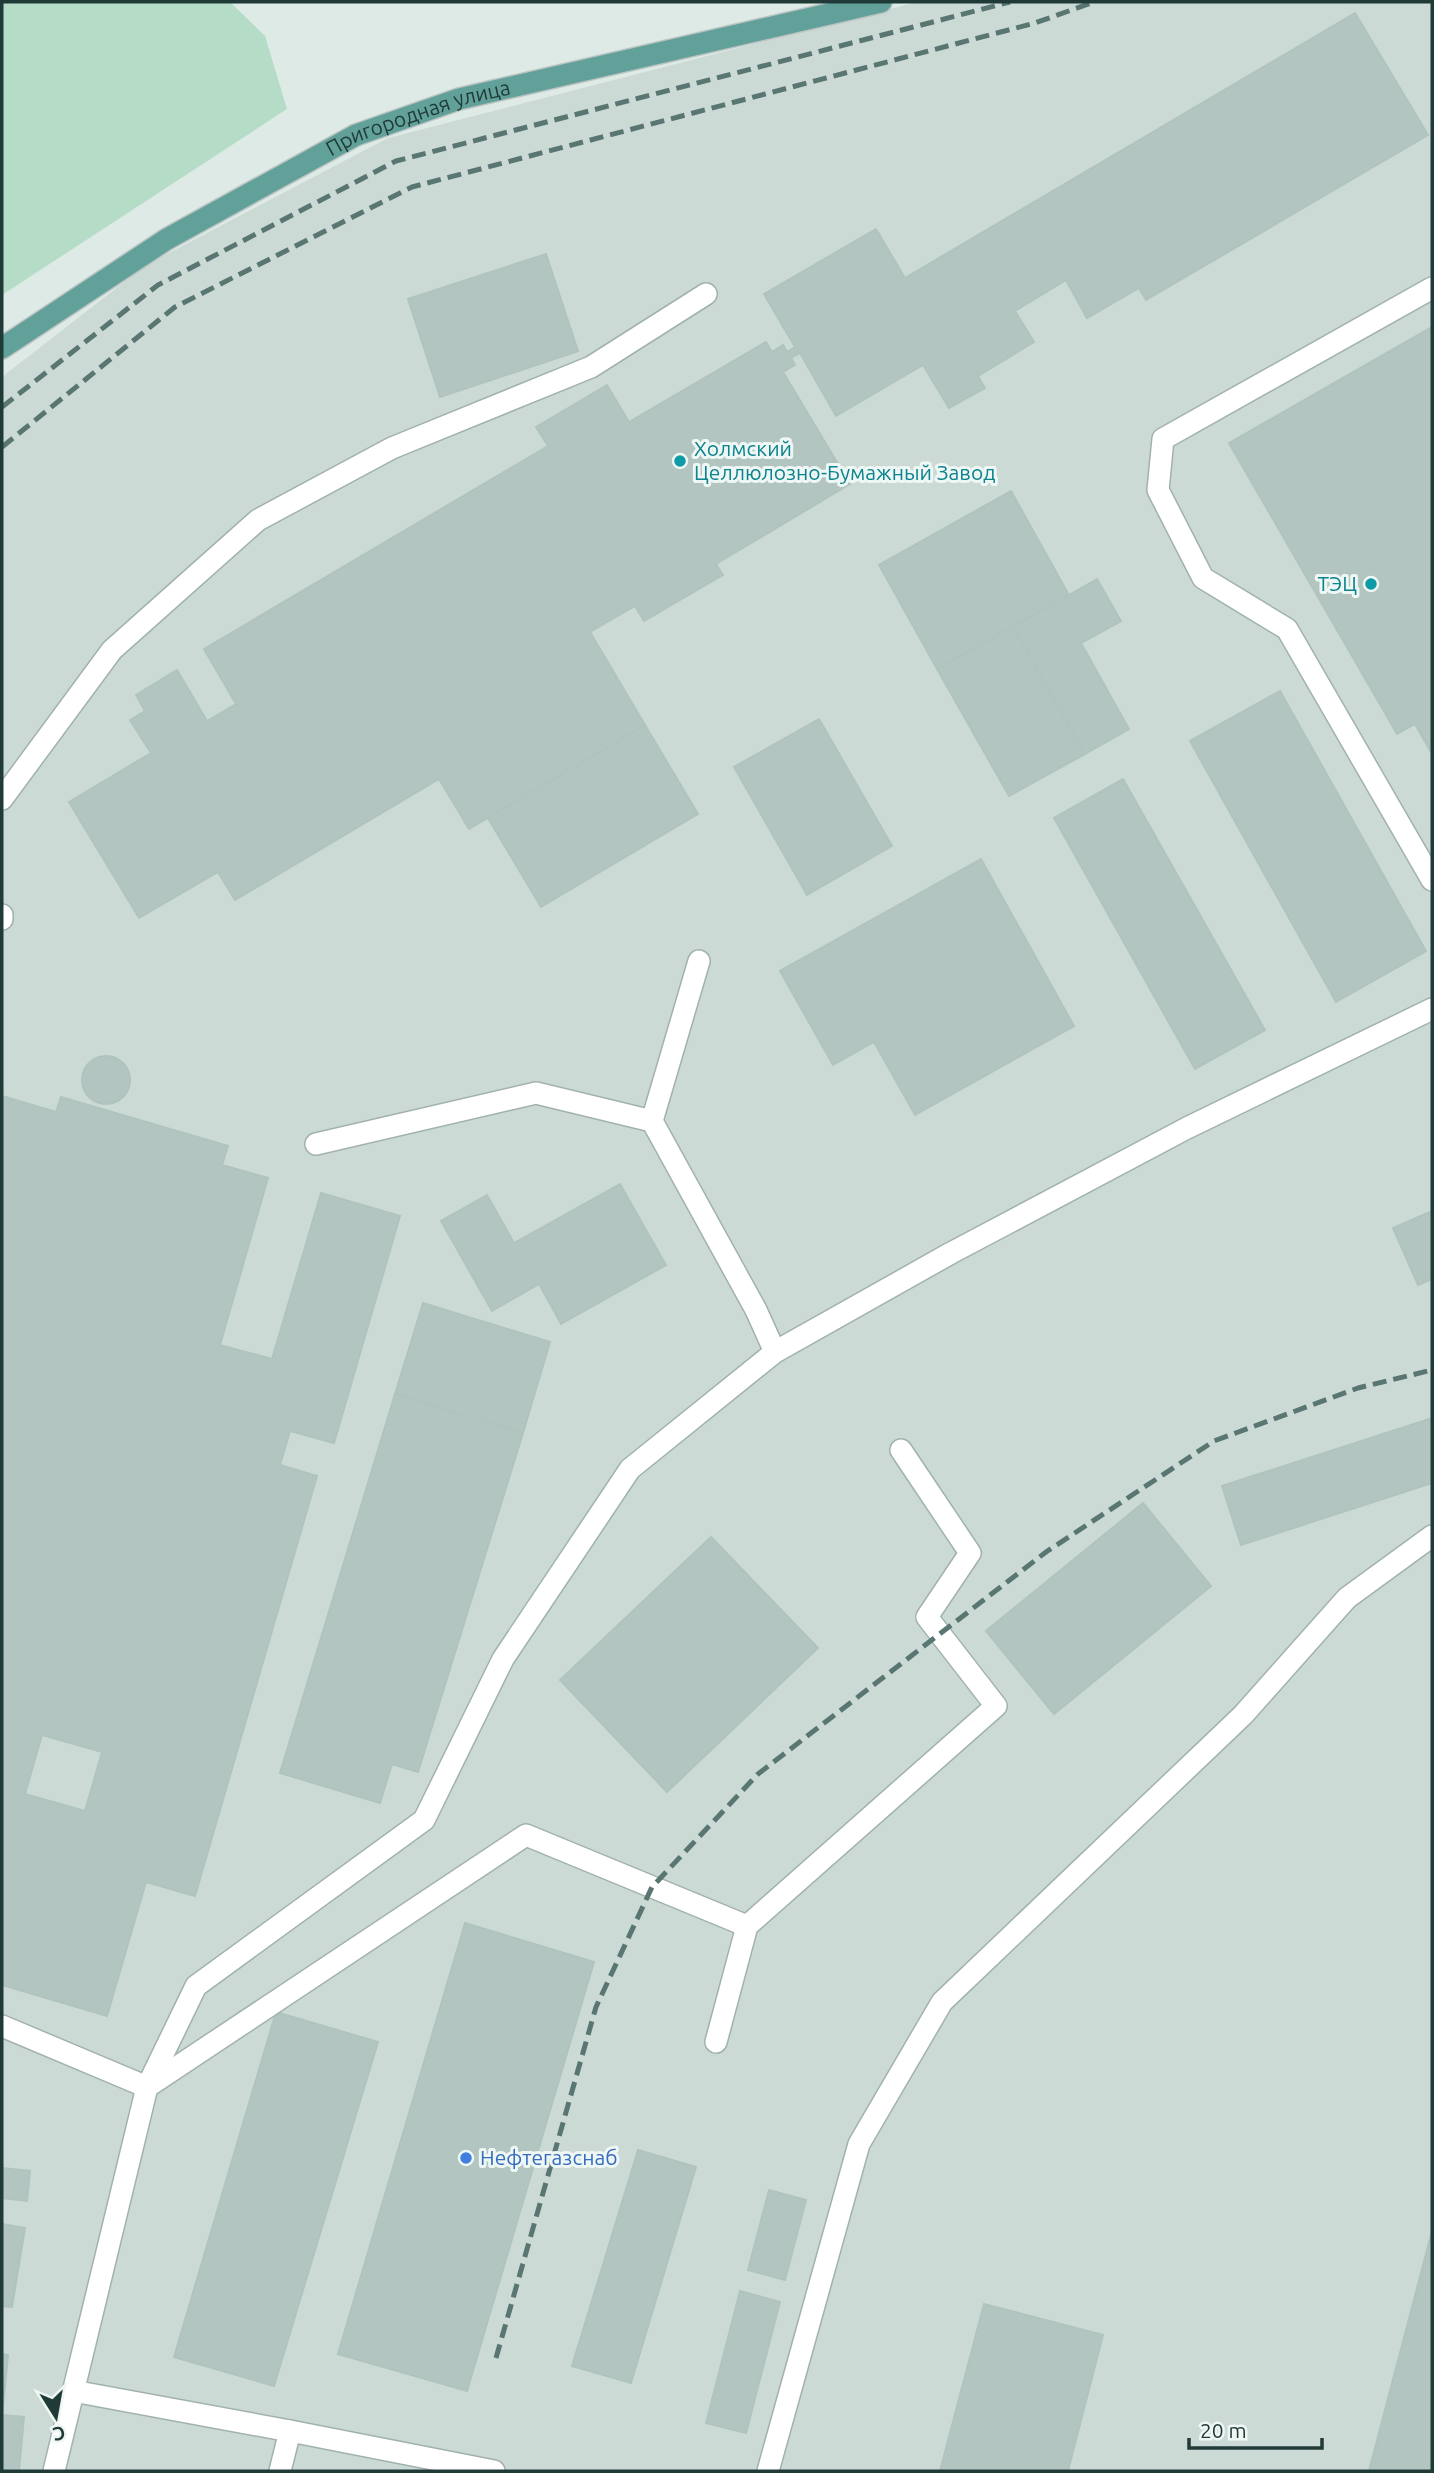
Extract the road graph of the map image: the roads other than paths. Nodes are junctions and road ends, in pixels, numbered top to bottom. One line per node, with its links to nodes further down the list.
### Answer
1 (881, 2): 4 (main road, Пригородная улица)
2 (1432, 288): 6 (street)
3 (706, 294): 5 (street)
4 (2, 348)
5 (2, 799)
6 (1432, 880)
7 (699, 961): 9 (street)
8 (1432, 1009): 11 (street)
9 (652, 1121): 10 (street); 11 (street)
10 (316, 1144)
11 (775, 1352): 17 (street)
12 (901, 1450): 14 (street)
13 (1432, 1536): 23 (street)
14 (747, 1926): 16 (street); 17 (street)
15 (2, 2026): 17 (street)
16 (716, 2042)
17 (146, 2087): 18 (street)
18 (73, 2391): 19 (street); 20 (street)
19 (290, 2431): 21 (street); 22 (street)
20 (54, 2471)
21 (280, 2471)
22 (494, 2471)
23 (768, 2471)

